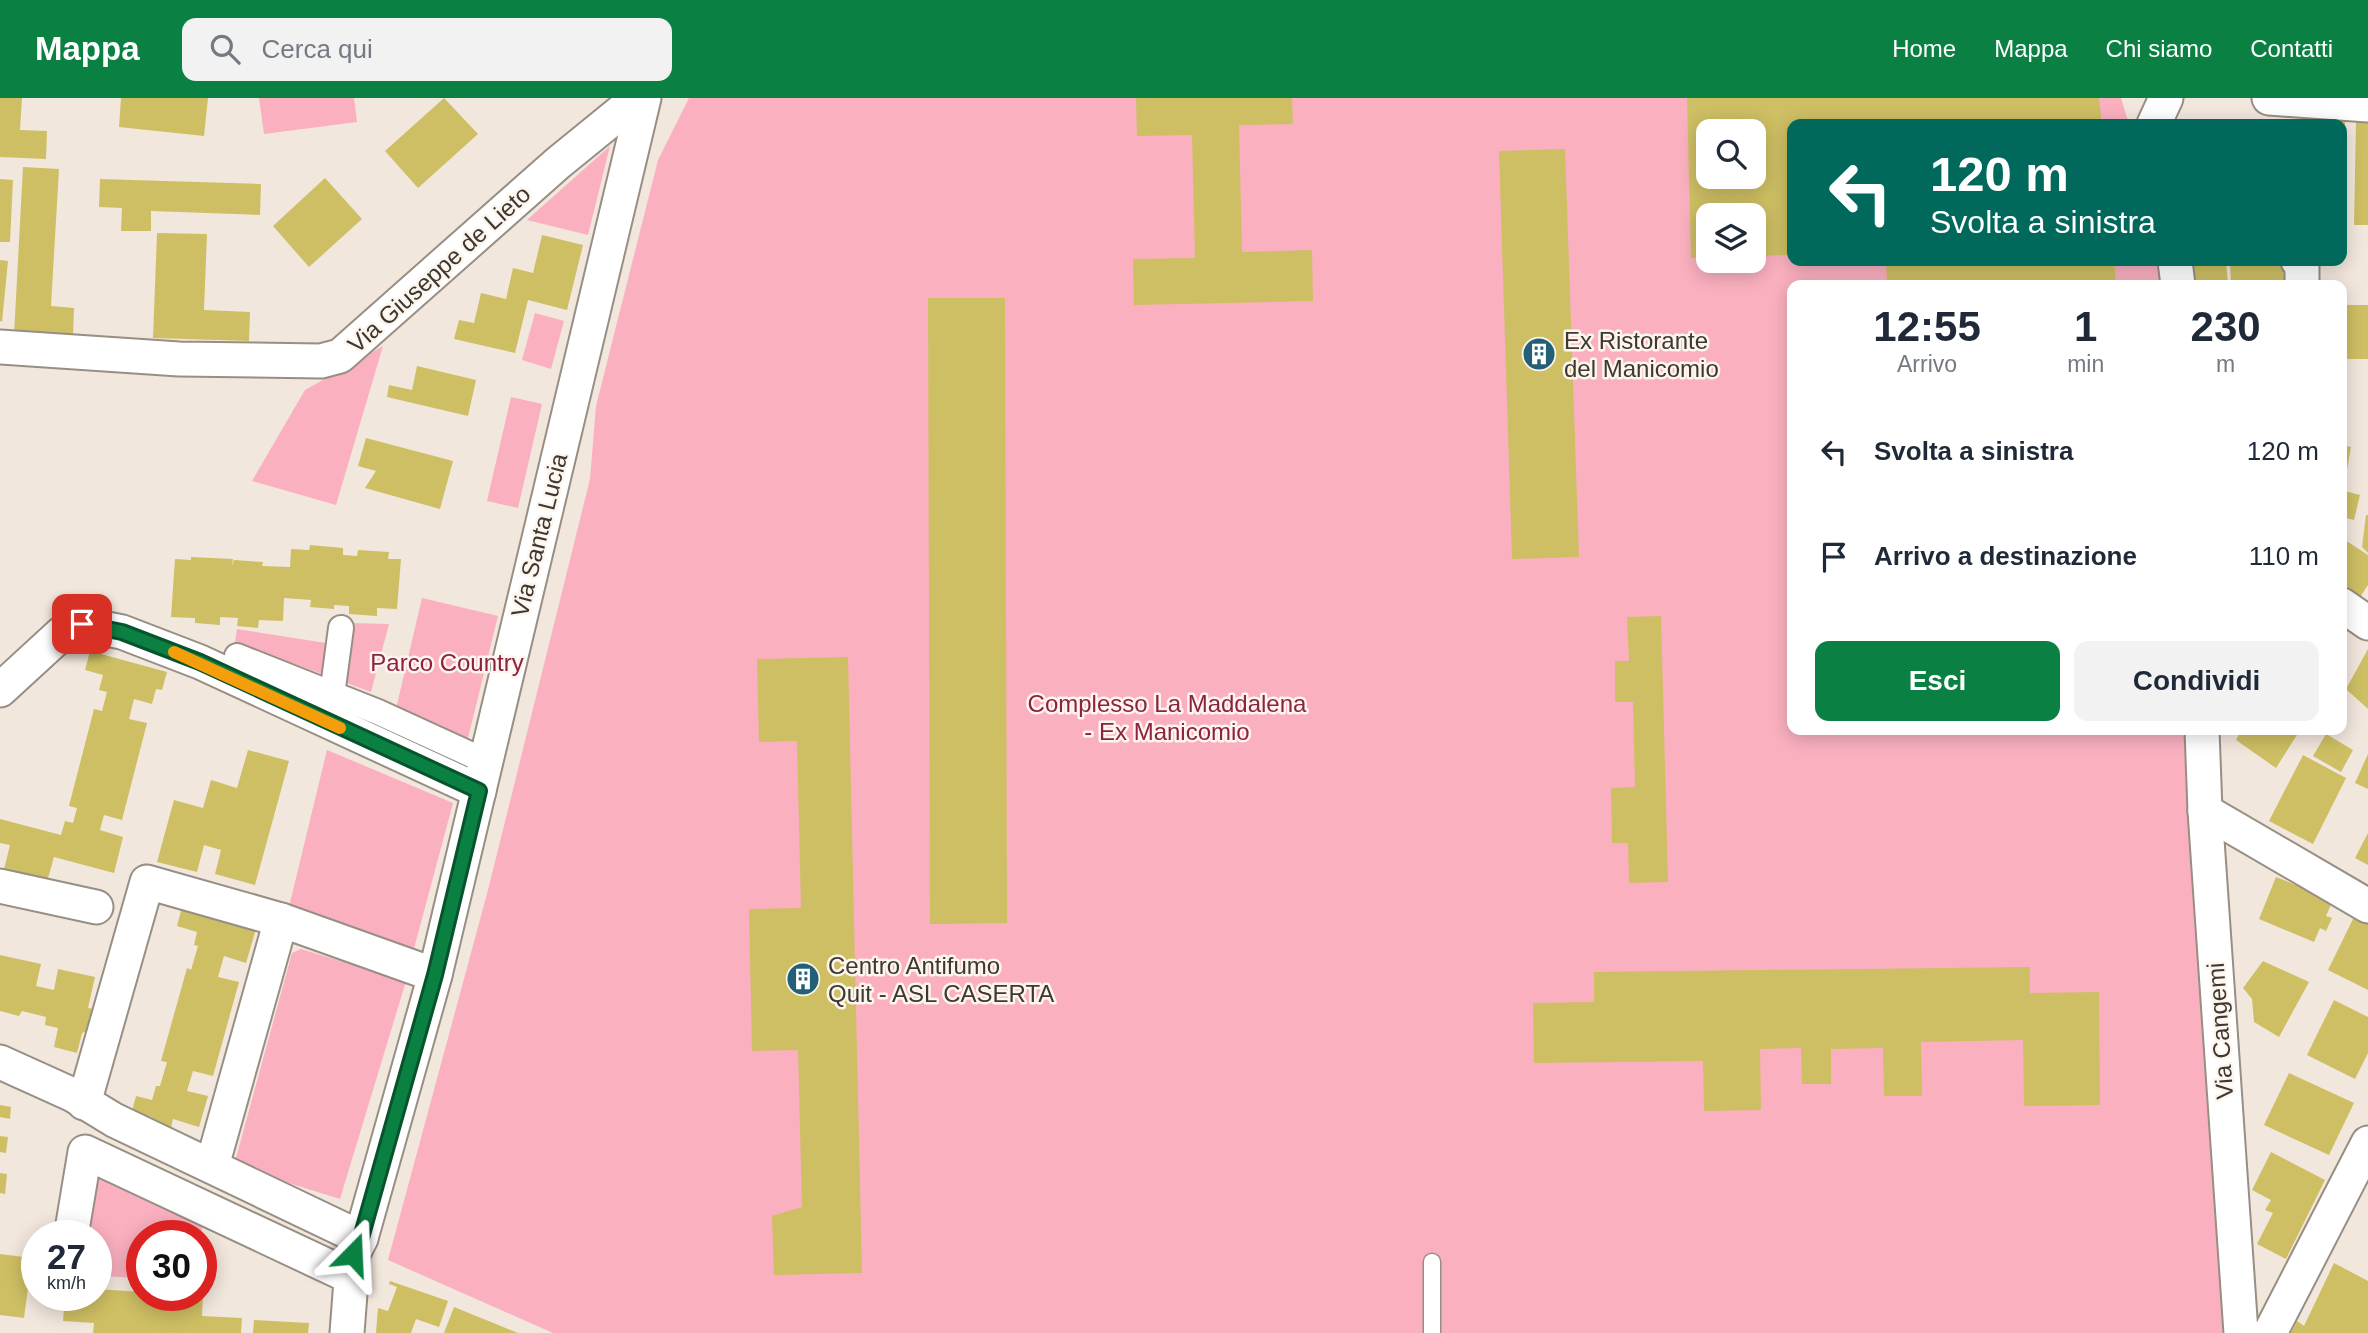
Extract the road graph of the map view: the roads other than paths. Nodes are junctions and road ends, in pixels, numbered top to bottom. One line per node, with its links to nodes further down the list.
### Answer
1 (638, 98): 9 (street, Via Giuseppe de Lieto)
2 (645, 98): 18 (street, Via Santa Lucia)
3 (2142, 98): 7 (street)
4 (2166, 98): 8 (street)
5 (2269, 98): 6 (street)
6 (2368, 105)
7 (2149, 119)
8 (2154, 119)
9 (0, 347)
10 (2347, 608): 11 (street)
11 (2368, 623)
12 (341, 628): 15 (street)
13 (237, 656): 15 (street)
14 (0, 690): 18 (street)
15 (332, 695): 17 (street)
16 (2202, 735): 19 (street, Via Cangemi)
17 (474, 756)
18 (479, 791): 24 (street, Via Santa Lucia)
19 (2205, 811): 21 (street); 34 (street, Via Cangemi)
20 (0, 886): 22 (street)
21 (2368, 906)
22 (96, 907)
23 (281, 920): 24 (street); 26 (street); 28 (street)
24 (435, 975): 30 (street, Via Santa Lucia)
25 (0, 1062): 26 (street)
26 (84, 1103): 28 (street)
27 (2368, 1143): 35 (street)
28 (212, 1166): 30 (street)
29 (74, 1220): 30 (street)
30 (355, 1256): 32 (street, Via Santa Lucia)
31 (1432, 1262): 33 (lane)
32 (347, 1333)
33 (1433, 1333)
34 (2241, 1333)
35 (2270, 1333)

